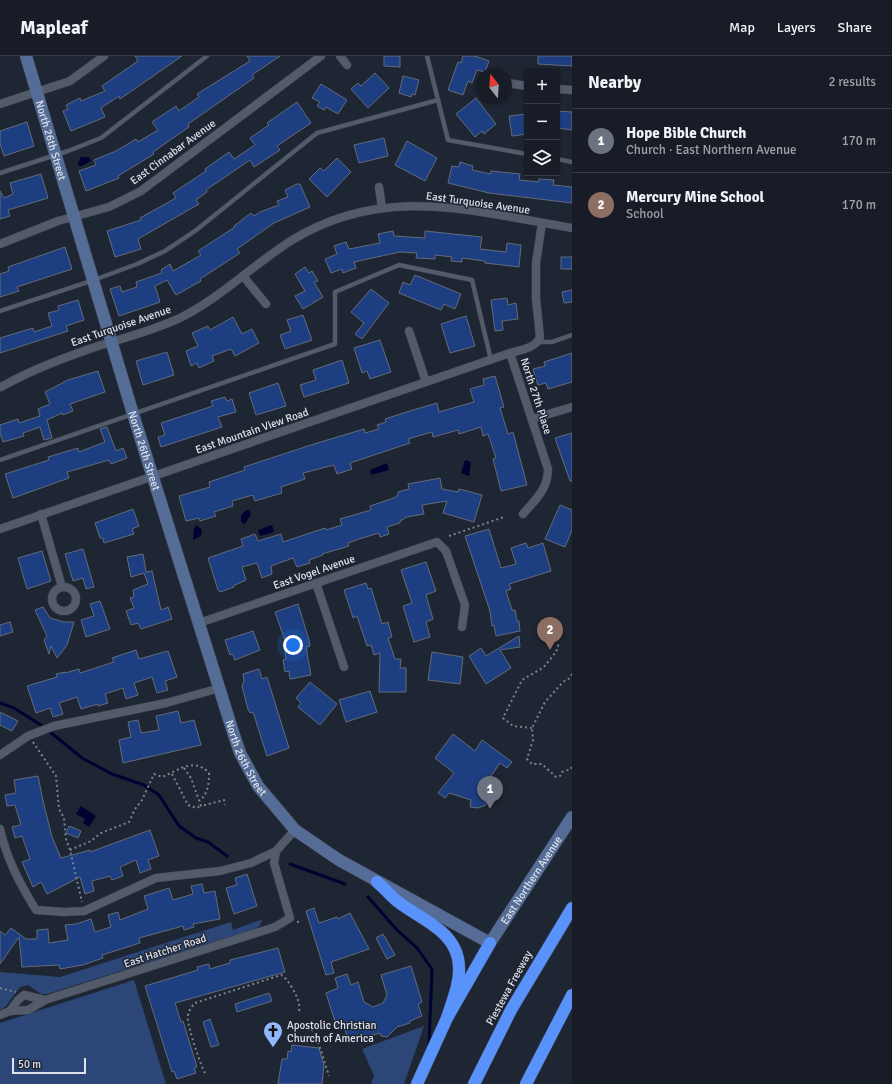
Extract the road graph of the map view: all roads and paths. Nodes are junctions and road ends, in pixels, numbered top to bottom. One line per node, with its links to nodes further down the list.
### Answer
1 (26, 56): 12 (street, North 26th Street)
2 (207, 56): 16 (lane)
3 (321, 56): 22 (street, East Cinnabar Avenue)
4 (340, 56): 7 (street)
5 (427, 56): 13 (lane)
6 (100, 57): 12 (street)
7 (347, 65)
8 (512, 84): 9 (street)
9 (524, 86)
10 (560, 89): 11 (street)
11 (572, 90)
12 (37, 92): 14 (street); 16 (street, North 26th Street)
13 (438, 100): 15 (lane); 27 (lane)
14 (0, 104)
15 (524, 153)
16 (56, 155): 19 (lane); 22 (street, North 26th Street)
17 (560, 160): 18 (lane)
18 (572, 162)
19 (0, 173)
20 (379, 187): 21 (street)
21 (382, 208): 23 (street, East Turquoise Avenue); 26 (street, East Turquoise Avenue)
22 (75, 216): 25 (street, East Cinnabar Avenue); 27 (street, North 26th Street)
23 (542, 223): 24 (street, East Turquoise Avenue); 33 (street, North 27th Place)
24 (572, 228)
25 (0, 244)
26 (243, 276): 28 (street); 32 (street, East Turquoise Avenue)
27 (94, 280): 29 (lane); 32 (street, North 26th Street)
28 (266, 304)
29 (0, 311)
30 (409, 331): 36 (street)
31 (572, 335): 33 (lane)
32 (112, 342): 37 (street, East Turquoise Avenue); 39 (street, North 26th Street)
33 (538, 342): 34 (street, North 27th Place)
34 (510, 353): 35 (street, East Mountain View Road); 40 (street, North 27th Place)
35 (491, 360): 36 (street, East Mountain View Road); 39 (lane)
36 (426, 382): 42 (street, East Mountain View Road)
37 (1, 387)
38 (572, 407): 40 (street)
39 (133, 414): 41 (lane); 42 (street, North 26th Street)
40 (532, 419): 44 (street, North 27th Place)
41 (0, 460)
42 (154, 476): 43 (street, East Mountain View Road); 50 (street, North 26th Street)
43 (41, 514): 46 (street, East Mountain View Road); 49 (street)
44 (523, 514)
45 (504, 518): 47 (path)
46 (0, 529)
47 (449, 536)
48 (316, 583): 50 (street, East Vogel Avenue); 51 (street, East Vogel Avenue); 53 (street)
49 (62, 587)
50 (199, 623): 56 (street, North 26th Street)
51 (462, 627)
52 (559, 643): 57 (path)
53 (344, 667)
54 (572, 674): 55 (path)
55 (571, 679): 57 (path)
56 (220, 688): 58 (street); 68 (street, North 26th Street)
57 (532, 728): 60 (path)
58 (28, 736): 59 (street); 69 (path)
59 (0, 756)
60 (572, 766)
61 (184, 768): 62 (path); 63 (path); 63 (path)
62 (172, 774): 65 (path); 69 (path)
63 (200, 801): 65 (path)
64 (225, 805): 65 (path)
65 (201, 806)
66 (572, 817): 74 (street, East Northern Avenue)
67 (0, 829): 70 (street)
68 (295, 830): 70 (street); 71 (street, North 26th Street)
69 (70, 850): 72 (path)
70 (276, 851): 78 (street, East Hatcher Road)
71 (377, 882): 74 (street, North 26th Street); 82 (highway)
72 (83, 905)
73 (572, 908): 87 (highway, Piestewa Freeway)
74 (490, 943): 82 (highway)
75 (0, 988): 77 (path)
76 (572, 995): 88 (highway)
77 (24, 996): 78 (street, East Hatcher Road); 79 (street, East Hatcher Road)
78 (45, 1000): 79 (street, East Hatcher Road)
79 (10, 1011): 81 (street, East Hatcher Road)
80 (299, 1014): 84 (path)
81 (0, 1015)
82 (447, 1018): 86 (highway)
83 (306, 1027): 85 (path)
84 (205, 1073)
85 (329, 1076)
86 (417, 1084)
87 (474, 1084)
88 (526, 1084)

